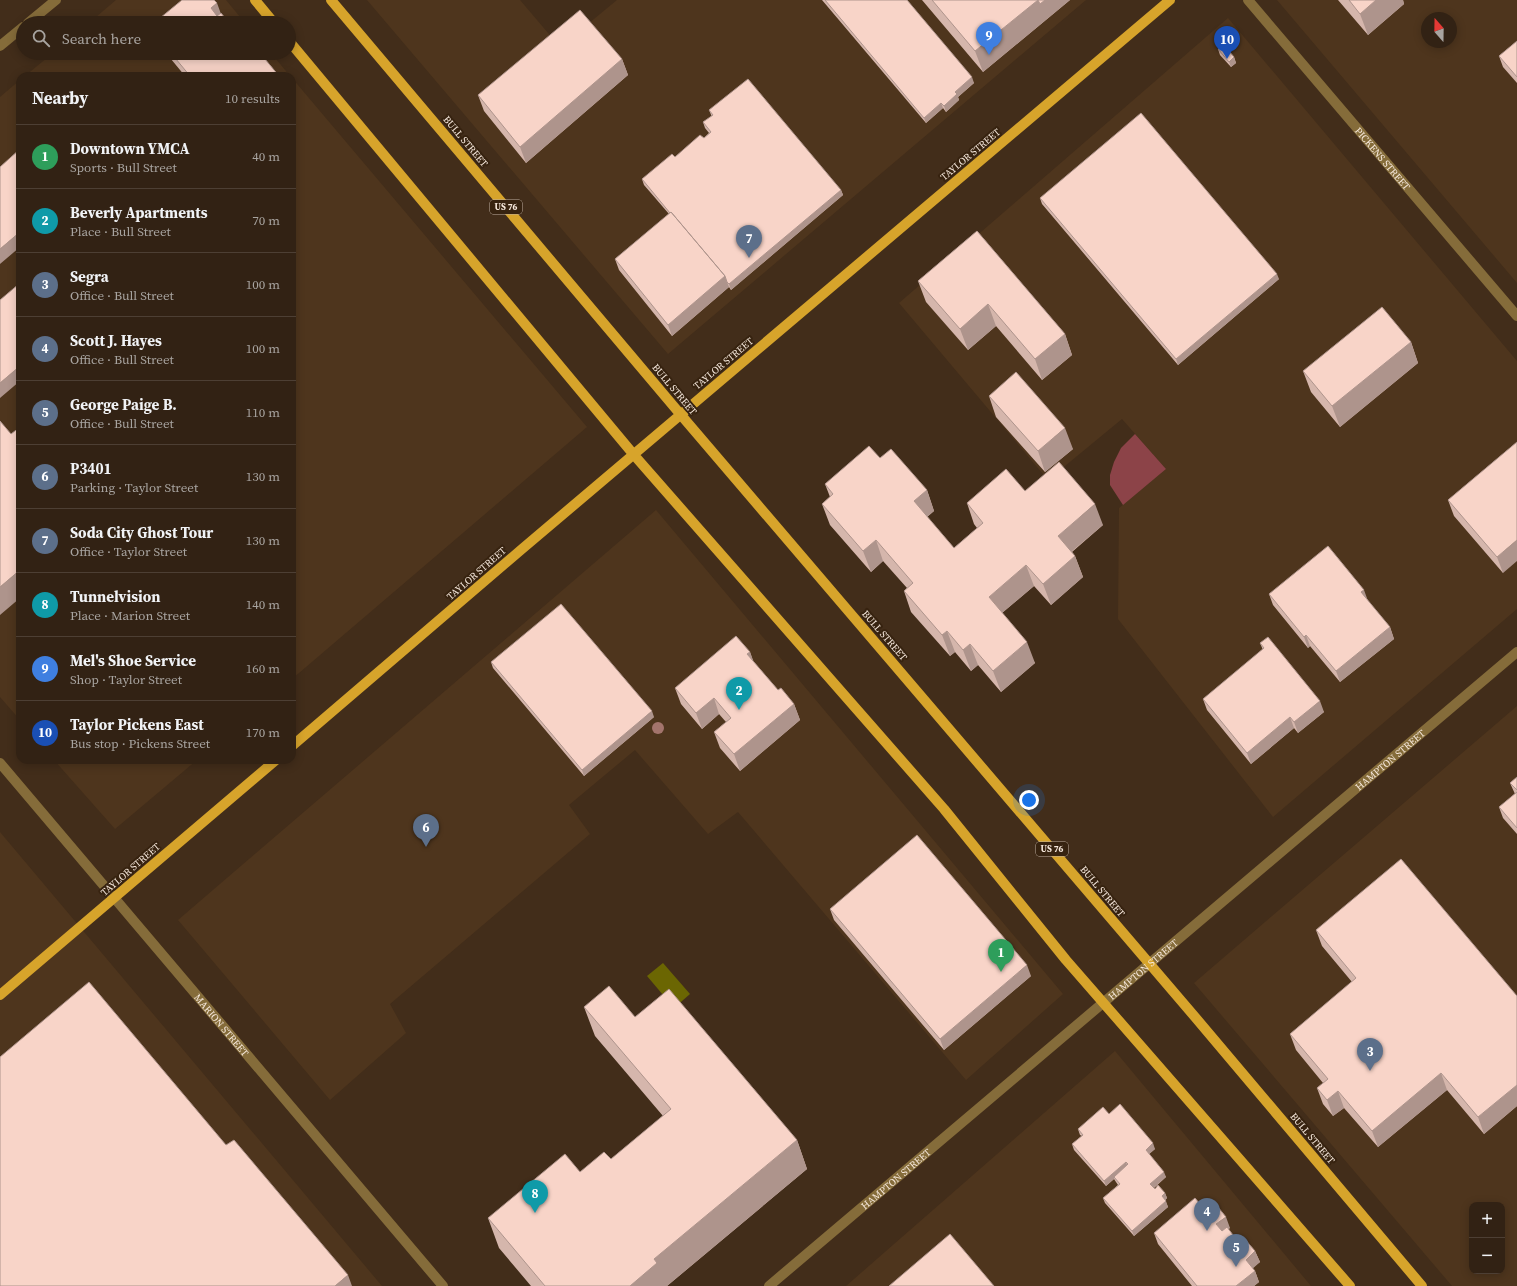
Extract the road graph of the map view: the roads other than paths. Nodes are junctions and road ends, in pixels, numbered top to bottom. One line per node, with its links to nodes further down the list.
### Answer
1 (56, 0): 6 (street)
2 (255, 0): 7 (main road)
3 (331, 0): 12 (main road, BULL STREET / US 76)
4 (1170, 0): 12 (main road, TAYLOR STREET)
5 (1248, 0): 11 (street, PICKENS STREET)
6 (37, 16)
7 (268, 16)
8 (16, 33): 9 (street)
9 (0, 46)
10 (296, 49): 13 (main road)
11 (1517, 316)
12 (681, 415): 13 (main road, TAYLOR STREET); 19 (main road, BULL STREET / US 76)
13 (634, 455): 15 (main road, TAYLOR STREET); 21 (main road)
14 (1517, 652): 19 (street, HAMPTON STREET)
15 (296, 743)
16 (0, 763): 18 (street, MARION STREET)
17 (271, 764): 18 (main road, TAYLOR STREET)
18 (114, 898): 20 (main road, TAYLOR STREET); 22 (street, MARION STREET)
19 (1149, 963): 21 (street, HAMPTON STREET); 25 (main road, BULL STREET / US 76)
20 (0, 996)
21 (1103, 1003): 23 (street, HAMPTON STREET); 24 (main road)
22 (443, 1286)
23 (769, 1286)
24 (1350, 1286)
25 (1422, 1286)

